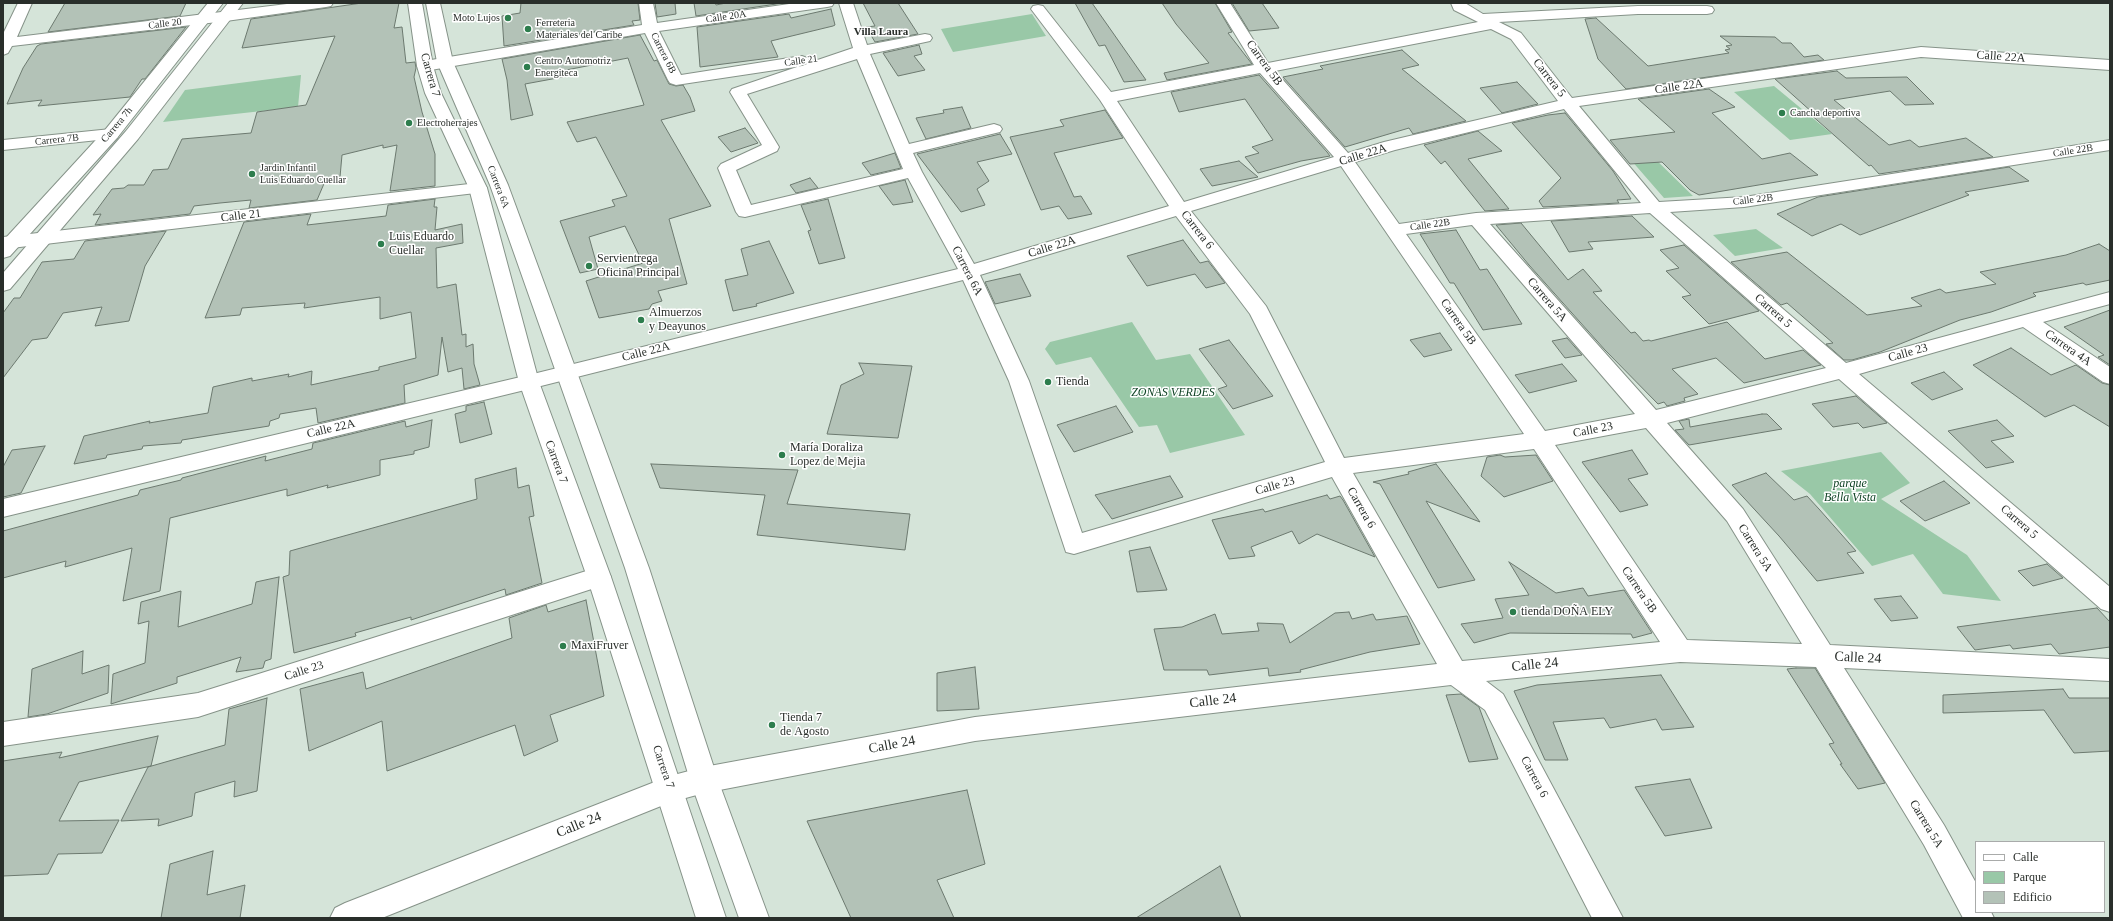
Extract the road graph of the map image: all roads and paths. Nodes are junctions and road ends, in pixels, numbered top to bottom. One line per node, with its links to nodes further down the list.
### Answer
1 (25, 3): 20 (street)
2 (216, 3): 16 (street, Carrera 7h)
3 (236, 3): 15 (street, Carrera 7h)
4 (326, 3): 15 (street, Calle 20)
5 (415, 3): 22 (street, Carrera 7)
6 (433, 3): 22 (street, Carrera 6A)
7 (646, 3): 18 (street, Carrera 6B)
8 (826, 3): 18 (street, Calle 20A)
9 (846, 3): 21 (street, Carrera 6A)
10 (1222, 3): 24 (street, Carrera 5B)
11 (1458, 3): 17 (street, Carrera 5)
12 (1637, 6): 14 (street); 17 (street)
13 (1038, 9): 26 (street, Carrera 6)
14 (1707, 10)
15 (226, 17): 16 (street, Calle 20); 40 (street, Carrera 7h)
16 (204, 20): 20 (street, Calle 20); 29 (street, Carrera 7h)
17 (1487, 21): 24 (street); 27 (street, Carrera 5)
18 (650, 28): 22 (street, Calle 20A); 25 (street, Carrera 6B)
19 (926, 38): 21 (street, Calle 21)
20 (4, 45)
21 (862, 52): 25 (street, Calle 21); 32 (street, Carrera 6A); 34 (street)
22 (435, 64): 35 (street, Carrera 7); 47 (street, Carrera 6A)
23 (2110, 65): 27 (street, Calle 22A)
24 (1264, 67): 26 (street); 33 (street, Carrera 5B)
25 (676, 80)
26 (1107, 98): 36 (street, Carrera 6)
27 (1568, 103): 33 (street, Calle 22A); 37 (street, Carrera 5)
28 (994, 129): 32 (street)
29 (111, 134): 30 (street, Carrera 7B); 41 (street, Carrera 7h)
30 (3, 145)
31 (2110, 145): 37 (street, Calle 22B)
32 (905, 150): 34 (street, Carrera 6A)
33 (1345, 160): 36 (street, Calle 22A); 39 (street, Carrera 5B)
34 (913, 172): 42 (street, Carrera 6A)
35 (478, 188): 40 (street, Calle 21); 49 (street, Carrera 7)
36 (1180, 208): 42 (street, Calle 22A); 52 (street, Carrera 6)
37 (1654, 208): 38 (street, Calle 22B); 46 (street, Carrera 5)
38 (1476, 219): 39 (street, Calle 22B); 50 (street, Carrera 5A)
39 (1394, 230): 51 (street, Carrera 5B)
40 (42, 239): 41 (street, Calle 21); 43 (street)
41 (6, 246)
42 (968, 272): 47 (street, Calle 22A); 54 (street, Carrera 6A)
43 (3, 285)
44 (2110, 298): 45 (street, Calle 23)
45 (2026, 320): 46 (street, Calle 23); 48 (street, Carrera 4A)
46 (1843, 371): 50 (street, Calle 23); 56 (street, Carrera 5)
47 (565, 372): 49 (street, Calle 22A); 62 (street)
48 (2110, 377)
49 (529, 382): 53 (street, Calle 22A); 55 (street, Carrera 7)
50 (1651, 419): 51 (street, Calle 23); 58 (street, Carrera 5A)
51 (1540, 440): 52 (street, Calle 23); 57 (street, Carrera 5B)
52 (1338, 467): 54 (street, Calle 23); 60 (street, Carrera 6)
53 (3, 508)
54 (1074, 545)
55 (599, 577): 61 (street, Calle 23); 63 (street, Carrera 7)
56 (2110, 602)
57 (1680, 651): 58 (street, Calle 24); 60 (street, Calle 24)
58 (1821, 656): 59 (street, Calle 24); 64 (street, Carrera 5A)
59 (2110, 670)
60 (1455, 673): 62 (street, Calle 24); 68 (street, Carrera 6)
61 (3, 734)
62 (704, 780): 63 (street, Calle 24); 67 (street)
63 (670, 788): 65 (street, Calle 24); 66 (street, Carrera 7)
64 (1975, 911)
65 (345, 918)
66 (711, 918)
67 (754, 918)
68 (1608, 918)

